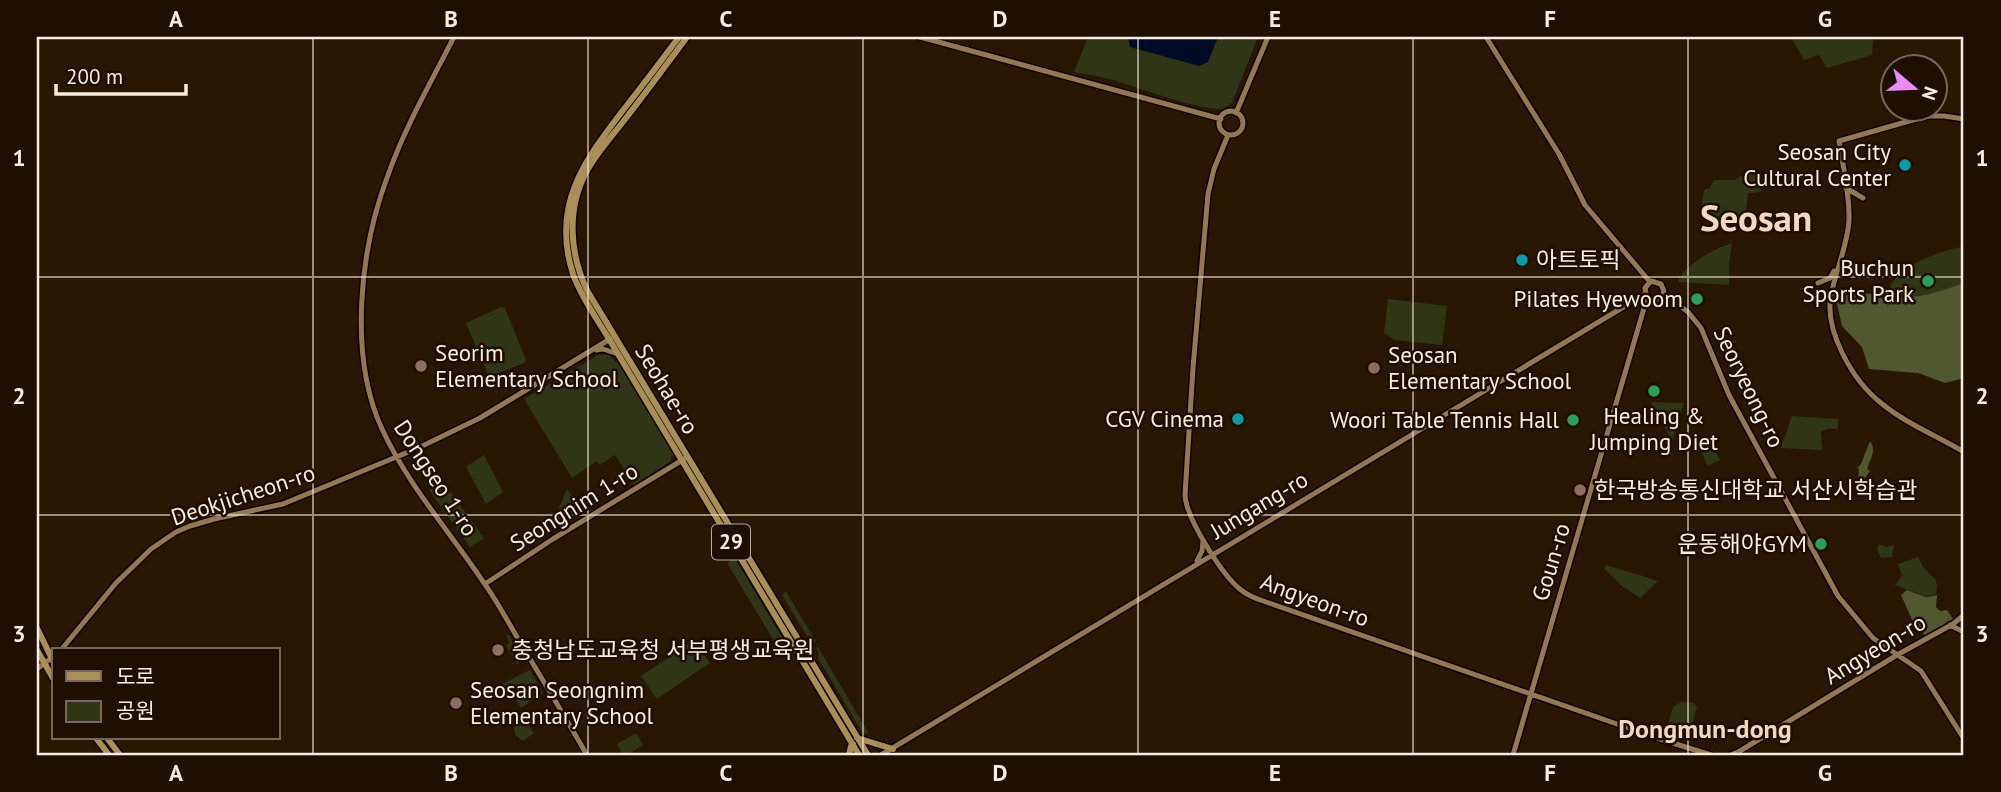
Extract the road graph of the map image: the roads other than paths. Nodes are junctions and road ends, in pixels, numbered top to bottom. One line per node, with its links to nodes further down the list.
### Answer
1 (454, 37): 22 (street, Dongseo 1-ro)
2 (679, 37): 18 (main road, Seohae-ro / 29)
3 (687, 37): 18 (main road, Seohae-ro / 29)
4 (924, 37): 8 (street)
5 (1268, 37): 7 (street)
6 (1486, 37): 14 (street)
7 (1237, 113): 8 (street); 10 (street)
8 (1221, 119): 10 (street)
9 (1964, 119): 11 (street)
10 (1228, 135): 24 (street, Angyeon-ro)
11 (1846, 188): 12 (street); 13 (street)
12 (1863, 198)
13 (1839, 266): 15 (street); 21 (street)
14 (1650, 282): 16 (street); 17 (street, Goun-ro)
15 (1818, 283)
16 (1663, 293): 17 (street); 34 (street, Seoryeong-ro)
17 (1646, 296): 25 (street, Jungang-ro); 37 (street, Goun-ro)
18 (612, 338): 19 (street, Deokjicheon-ro); 20 (main road, Seohae-ro / 29); 23 (main road, Seohae-ro / 29)
19 (592, 350): 20 (street); 22 (street, Deokjicheon-ro)
20 (618, 354): 23 (main road, Seohae-ro / 29)
21 (1964, 452)
22 (396, 457): 27 (street, Dongseo 1-ro); 32 (street, Deokjicheon-ro)
23 (685, 458): 27 (street, Seongnim 1-ro); 41 (main road, Seohae-ro / 29)
24 (1204, 540): 25 (street, Angyeon-ro); 26 (street)
25 (1212, 554): 26 (street, Jungang-ro); 37 (street, Angyeon-ro)
26 (1196, 564): 42 (street, Jungang-ro)
27 (485, 584): 45 (street, Dongseo 1-ro)
28 (1964, 616): 29 (street, Angyeon-ro); 31 (street)
29 (1950, 625): 31 (street); 34 (street, Angyeon-ro)
30 (37, 628): 35 (main road)
31 (1964, 631)
32 (63, 648)
33 (37, 650): 36 (main road)
34 (1896, 655): 38 (street, Seoryeong-ro); 52 (street, Angyeon-ro)
35 (52, 657)
36 (40, 666)
37 (1531, 694): 50 (street, Goun-ro); 51 (street, Angyeon-ro)
38 (1964, 739)
39 (97, 740): 43 (main road)
40 (109, 740): 44 (main road)
41 (855, 741): 42 (main road); 46 (main road); 47 (main road, Seohae-ro); 48 (main road, Seohae-ro / 29)
42 (892, 752): 49 (street, Jungang-ro)
43 (108, 755)
44 (120, 755)
45 (587, 755)
46 (849, 755)
47 (859, 755)
48 (868, 755)
49 (883, 755)
50 (1513, 755)
51 (1712, 755)
52 (1731, 755)

